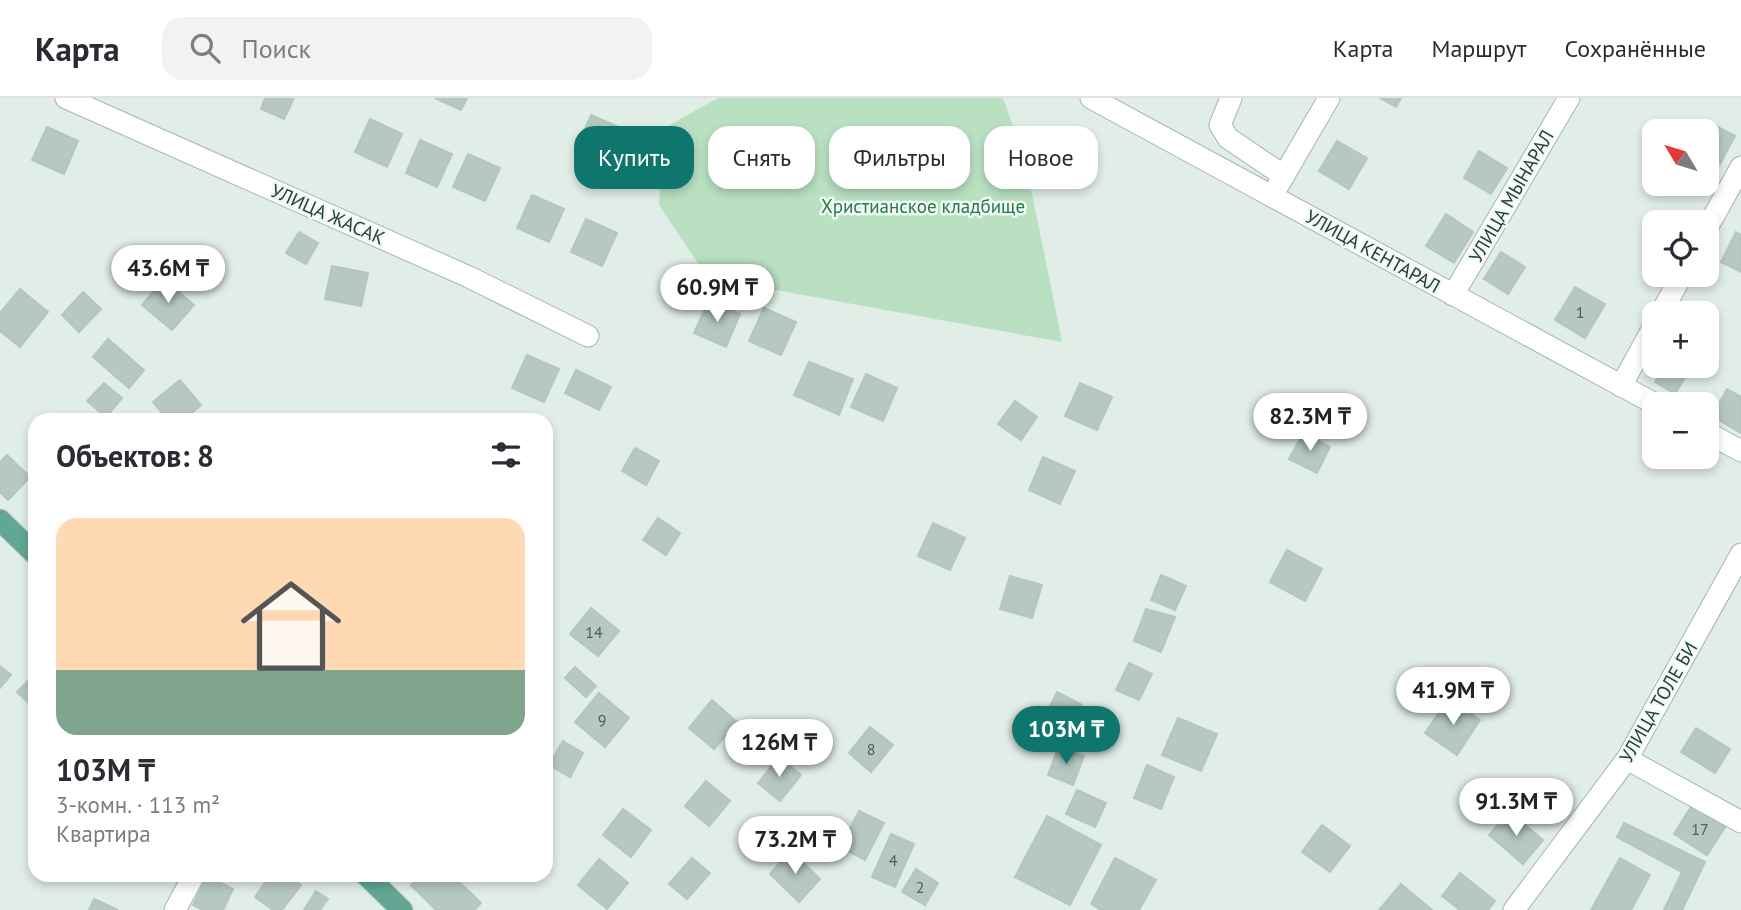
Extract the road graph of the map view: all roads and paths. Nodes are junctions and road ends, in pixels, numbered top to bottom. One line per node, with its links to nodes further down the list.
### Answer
1 (66, 98): 11 (street, УЛИЦА ЖАСАК)
2 (1091, 98): 8 (street, УЛИЦА КЕНТАРАЛ)
3 (1231, 98): 7 (street)
4 (1329, 98): 7 (street)
5 (1569, 98): 10 (street, УЛИЦА МЫНАРАЛ)
6 (1741, 167): 9 (street)
7 (1284, 176): 8 (street)
8 (1272, 196): 10 (street, УЛИЦА КЕНТАРАЛ)
9 (1717, 210)
10 (1453, 295): 13 (street, УЛИЦА КЕНТАРАЛ)
11 (588, 336)
12 (1642, 348): 13 (street)
13 (1621, 386): 14 (street, УЛИЦА КЕНТАРАЛ)
14 (1642, 397)
15 (1719, 439): 16 (street)
16 (1741, 451)
17 (0, 520): 18 (main road)
18 (28, 547)
19 (1741, 554): 20 (street, УЛИЦА ТОЛЕ БИ)
20 (1627, 759): 21 (street); 26 (street, УЛИЦА ТОЛЕ БИ)
21 (1741, 822)
22 (190, 882): 24 (street)
23 (373, 882): 25 (main road)
24 (175, 910)
25 (402, 910)
26 (1514, 910)

